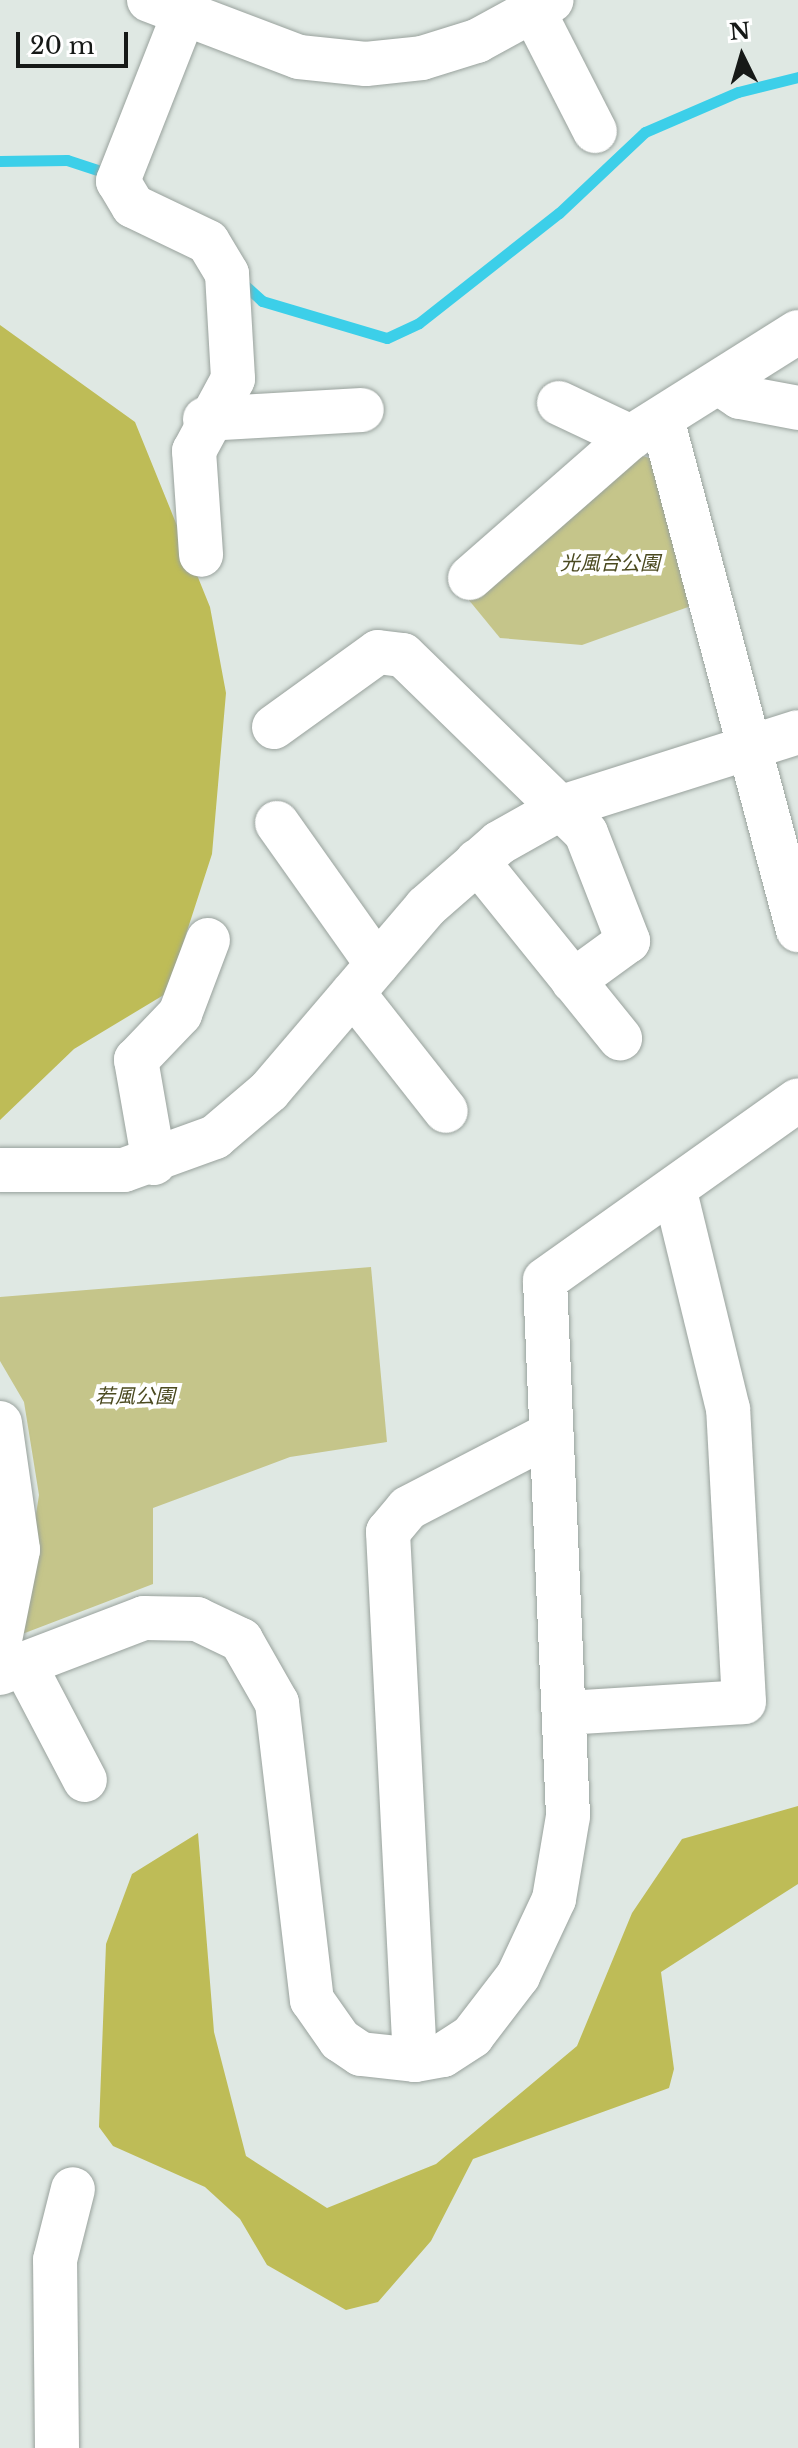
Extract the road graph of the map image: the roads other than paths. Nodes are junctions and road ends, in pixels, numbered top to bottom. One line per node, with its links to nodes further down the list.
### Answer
1 (167, 5): 2 (street); 9 (street)
2 (542, 5): 3 (street)
3 (595, 131)
4 (798, 332): 5 (street)
5 (719, 383): 7 (street); 10 (street)
6 (559, 403): 10 (street)
7 (798, 408)
8 (362, 410): 9 (street)
9 (205, 419): 11 (street)
10 (646, 428): 12 (street); 15 (street)
11 (201, 555)
12 (470, 578)
13 (274, 727): 16 (street)
14 (798, 732): 15 (street)
15 (753, 742): 16 (street); 19 (street)
16 (565, 806): 18 (street); 22 (street)
17 (277, 823): 21 (street)
18 (477, 861): 21 (street); 22 (street)
19 (797, 918)
20 (208, 940): 26 (street)
21 (365, 978): 25 (street); 26 (street)
22 (573, 981): 23 (street)
23 (620, 1038)
24 (798, 1100): 28 (street)
25 (446, 1111)
26 (154, 1163): 27 (street)
27 (0, 1170)
28 (675, 1191): 30 (street); 32 (street)
29 (0, 1423): 31 (street)
30 (551, 1434): 32 (street); 34 (street)
31 (8, 1659): 33 (street); 34 (street)
32 (565, 1713): 34 (street)
33 (85, 1780)
34 (415, 2060)
35 (73, 2189): 36 (street)
36 (57, 2448)

